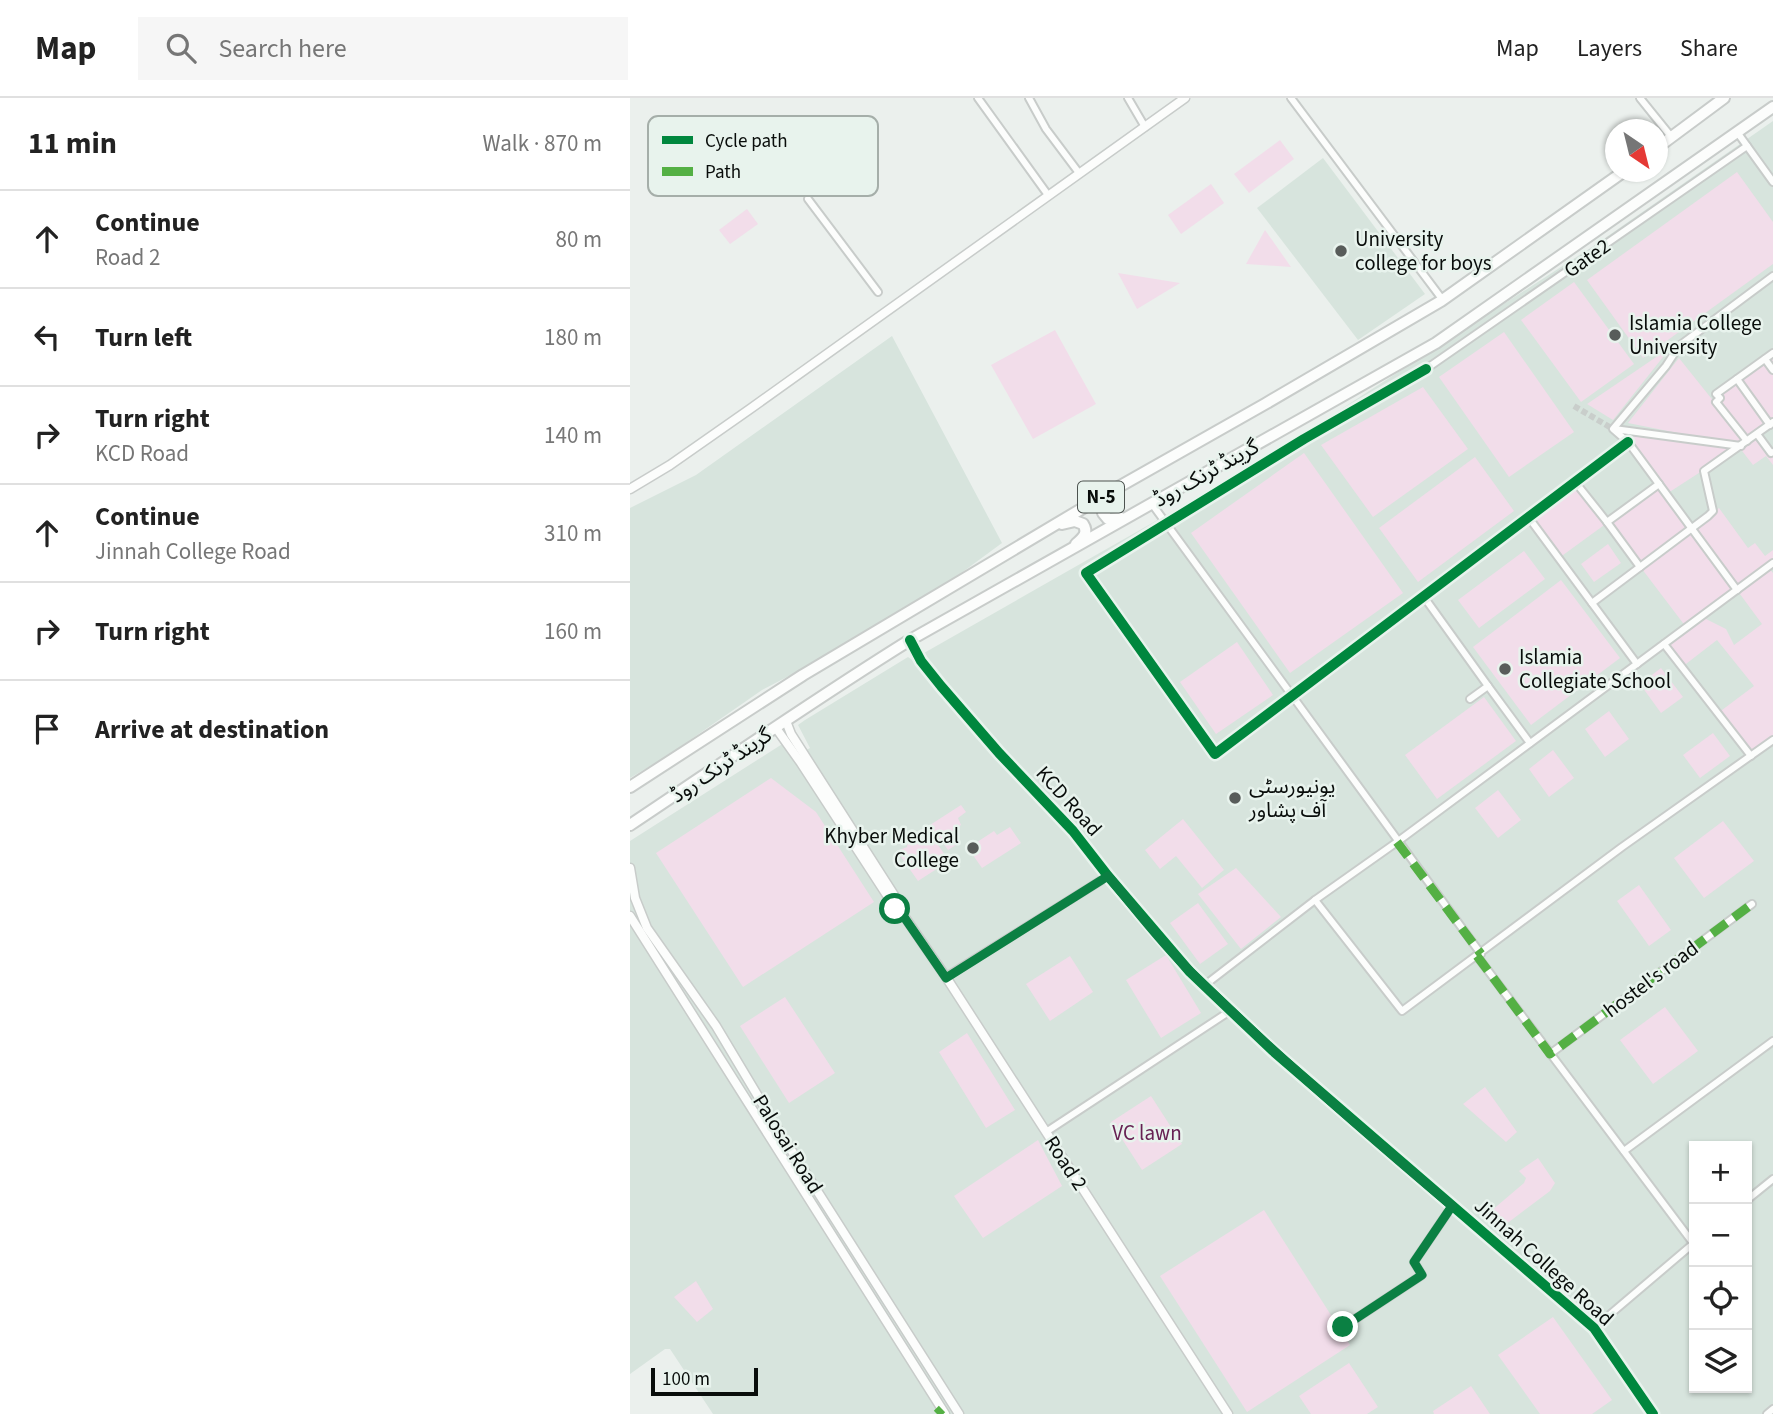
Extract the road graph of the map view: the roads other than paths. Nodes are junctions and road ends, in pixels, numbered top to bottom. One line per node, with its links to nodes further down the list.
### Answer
1 (978, 98): 17 (street)
2 (1029, 98): 14 (street)
3 (1128, 98): 9 (street)
4 (1185, 98): 9 (street)
5 (1291, 98): 21 (street)
6 (1640, 98): 11 (street)
7 (1724, 98): 12 (highway)
8 (1773, 107): 10 (highway, گرینڈ ٹرنک روڈ / N-5)
9 (1145, 127): 14 (street)
10 (1737, 132): 13 (street); 36 (highway, گرینڈ ٹرنک روڈ / N-5)
11 (1669, 134)
12 (1668, 139)
13 (1747, 146): 16 (street); 39 (street, Gate2)
14 (1079, 173): 17 (street)
15 (1609, 182): 21 (highway, گرینڈ ٹرنک روڈ / N-5)
16 (1773, 182)
17 (1048, 195): 35 (street)
18 (808, 199): 20 (street)
19 (1773, 276): 27 (street)
20 (878, 292)
21 (1442, 299): 32 (highway, گرینڈ ٹرنک روڈ / N-5)
22 (1773, 353): 23 (street)
23 (1765, 359): 24 (street); 25 (street)
24 (1773, 370)
25 (1737, 379): 26 (street); 30 (street)
26 (1771, 423): 28 (street)
27 (1614, 429): 29 (street); 30 (street)
28 (1757, 434): 30 (street); 31 (street)
29 (1628, 442): 33 (street); 34 (street)
30 (1744, 444): 40 (street)
31 (1773, 452)
32 (1168, 458): 36 (highway); 41 (highway, گرینڈ ٹرنک روڈ / N-5)
33 (1576, 482): 37 (street); 38 (street)
34 (1659, 484): 38 (street); 40 (street)
35 (630, 489)
36 (1151, 504): 39 (street); 42 (highway, گرینڈ ٹرنک روڈ / N-5)
37 (1529, 518): 46 (street); 47 (street)
38 (1607, 522): 44 (street)
39 (1166, 524): 52 (street); 52 (street, Gate2)
40 (1692, 528): 44 (street); 45 (street)
41 (1028, 541): 42 (highway); 59 (highway, گرینڈ ٹرنک روڈ / N-5)
42 (1060, 556): 48 (highway, گرینڈ ٹرنک روڈ / N-5)
43 (1773, 563): 45 (street)
44 (1640, 567): 47 (street)
45 (1737, 590): 49 (street)
46 (1424, 597): 51 (street); 52 (street)
47 (1592, 603): 50 (street)
48 (910, 640): 54 (highway, گرینڈ ٹرنک روڈ / N-5); 63 (street, KCD Road)
49 (1664, 644): 50 (street); 58 (street)
50 (1637, 664): 57 (street)
51 (1488, 686): 53 (street); 57 (street)
52 (1292, 696): 61 (street)
53 (1470, 699)
54 (786, 721): 55 (highway, گرینڈ ٹرنک روڈ / N-5); 66 (street, Road 2)
55 (776, 728): 60 (highway, گرینڈ ٹرنک روڈ / N-5); 66 (street, Road 2)
56 (1773, 740): 58 (street)
57 (1530, 743): 61 (street)
58 (1751, 756): 69 (street)
59 (630, 787)
60 (630, 825)
61 (1397, 842): 64 (street); 69 (street)
62 (630, 868): 68 (street, Palosai Road)
63 (1108, 876): 70 (street); 71 (street, KCD Road)
64 (1315, 900): 69 (street); 71 (street)
65 (1752, 904): 74 (street, hostel's road)
66 (902, 914): 70 (street, Road 2)
67 (630, 916): 68 (street)
68 (657, 952): 85 (street); 86 (street, Palosai Road)
69 (1479, 955): 74 (street)
70 (946, 978): 75 (street, Road 2)
71 (1205, 985): 72 (street, Jinnah College Road)
72 (1230, 1011): 75 (street); 79 (street, Jinnah College Road)
73 (1773, 1041): 76 (street)
74 (1550, 1054): 76 (street)
75 (1046, 1132): 87 (street, Road 2)
76 (1624, 1151): 80 (street)
77 (1773, 1179): 78 (street)
78 (1752, 1196)
79 (1452, 1206): 82 (street); 83 (street, Jinnah College Road)
80 (1689, 1236)
81 (1689, 1247): 83 (street)
82 (1343, 1327)
83 (1594, 1328): 88 (street, Jinnah College Road)
84 (1773, 1409): 89 (street)
85 (941, 1412)
86 (959, 1414)
87 (1228, 1414)
88 (1653, 1414)
89 (1767, 1414)

